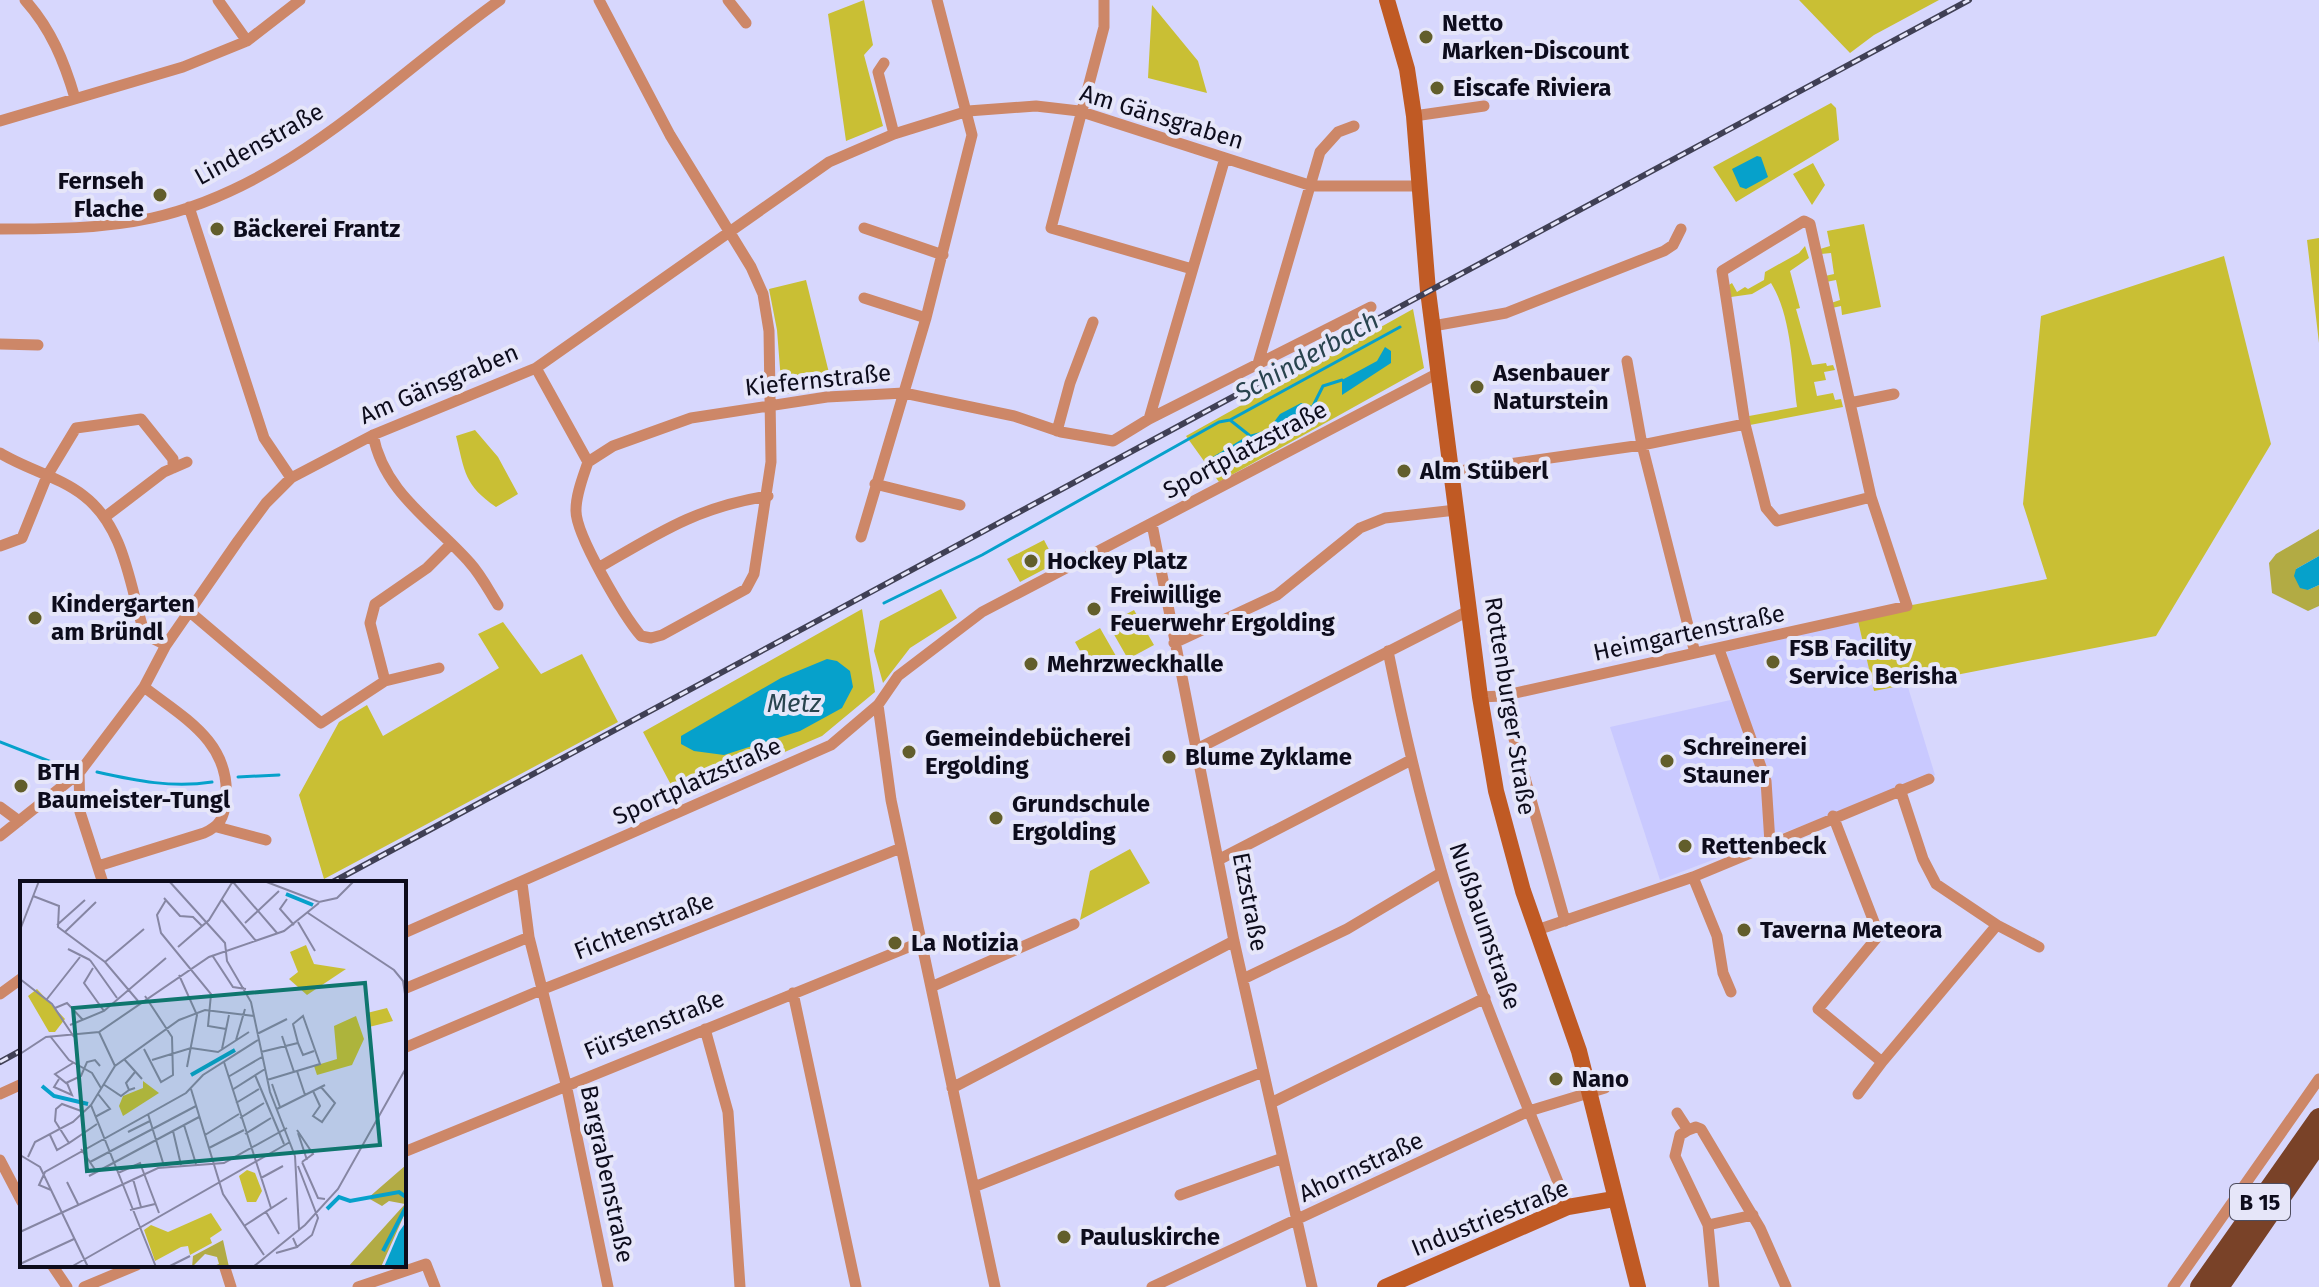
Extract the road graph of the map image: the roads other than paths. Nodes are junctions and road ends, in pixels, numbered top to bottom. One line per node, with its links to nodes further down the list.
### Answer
1 (25, 0): 13 (street)
2 (218, 0): 11 (street)
3 (300, 0): 11 (street)
4 (500, 0): 24 (street, Lindenstraße)
5 (599, 0): 28 (street)
6 (728, 0): 10 (street)
7 (937, 0): 15 (street)
8 (1104, 0): 16 (street)
9 (1387, 0): 17 (street, Rottenburger Straße)
10 (746, 23)
11 (247, 41): 13 (street)
12 (884, 63): 20 (street)
13 (75, 98): 18 (street)
14 (1484, 106): 17 (street)
15 (968, 111): 16 (street, Am Gänsgraben); 20 (street, Am Gänsgraben); 29 (street)
16 (1079, 111): 21 (street, Am Gänsgraben); 30 (street)
17 (1414, 116): 23 (street, Rottenburger Straße)
18 (0, 121)
19 (1354, 126): 22 (street)
20 (894, 134): 28 (street, Am Gänsgraben)
21 (1225, 158): 22 (street, Am Gänsgraben); 30 (street)
22 (1312, 186): 23 (street, Am Gänsgraben); 39 (street)
23 (1419, 186): 35 (street, Rottenburger Straße)
24 (189, 207): 26 (street, Lindenstraße); 57 (street)
25 (864, 228): 29 (street)
26 (0, 229)
27 (1681, 229): 35 (street)
28 (731, 230): 40 (street, Am Gänsgraben); 45 (street)
29 (943, 255): 33 (street)
30 (1192, 269): 46 (street)
31 (864, 298): 33 (street)
32 (1371, 307): 39 (street, Kiefernstraße)
33 (926, 318): 42 (street)
34 (1093, 322): 48 (street)
35 (1433, 326): 41 (street, Rottenburger Straße)
36 (0, 344): 37 (street)
37 (38, 345)
38 (1627, 361): 50 (street)
39 (1257, 367): 46 (street, Kiefernstraße)
40 (536, 368): 49 (street, Am Gänsgraben); 53 (street)
41 (1440, 372): 55 (street, Rottenburger Straße); 64 (street, Sportplatzstraße)
42 (904, 393): 45 (street, Kiefernstraße); 48 (street, Kiefernstraße); 58 (street)
43 (1894, 394): 44 (street)
44 (1850, 403): 47 (street); 60 (street)
45 (771, 405): 53 (street, Kiefernstraße); 59 (street)
46 (1149, 419): 48 (street, Kiefernstraße)
47 (1745, 424): 50 (street); 60 (street)
48 (1057, 431)
49 (373, 435): 57 (street, Am Gänsgraben); 66 (street)
50 (1642, 445): 55 (street); 76 (street)
51 (0, 453): 56 (street)
52 (187, 462): 54 (street)
53 (588, 462): 68 (street)
54 (173, 468): 56 (street); 63 (street)
55 (1452, 472): 62 (street, Rottenburger Straße)
56 (47, 476): 63 (street); 67 (street)
57 (291, 478): 71 (street, Am Gänsgraben)
58 (875, 484): 61 (street); 65 (street)
59 (768, 496): 68 (street); 68 (street)
60 (1871, 497): 74 (street, Heimgartenstraße)
61 (960, 505)
62 (1456, 510): 70 (street, Rottenburger Straße); 72 (street)
63 (105, 517): 73 (street)
64 (1152, 524): 72 (street, Etzstraße); 82 (street, Sportplatzstraße)
65 (861, 537)
66 (450, 545): 69 (street); 78 (street)
67 (0, 546)
68 (600, 567)
69 (498, 605)
70 (1470, 610): 75 (street); 81 (street, Rottenburger Straße)
71 (190, 612): 73 (street, Am Gänsgraben); 78 (street)
72 (1174, 643): 83 (street, Etzstraße)
73 (166, 645): 79 (street, Am Gänsgraben)
74 (1719, 649): 76 (street, Heimgartenstraße); 94 (street)
75 (1388, 651): 83 (street); 84 (street, Nußbaumstraße)
76 (1695, 653): 80 (street, Heimgartenstraße)
77 (439, 668): 78 (street)
78 (385, 681)
79 (144, 687): 85 (street, Am Gänsgraben); 91 (street)
80 (1502, 696): 81 (street, Heimgartenstraße); 102 (street)
81 (1480, 697): 105 (street, Rottenburger Straße)
82 (878, 705): 95 (street); 101 (street, Sportplatzstraße)
83 (1197, 749): 96 (street, Etzstraße)
84 (1411, 760): 96 (street); 98 (street, Nußbaumstraße)
85 (79, 773): 90 (street, Am Gänsgraben); 97 (street)
86 (1929, 779): 87 (street)
87 (1900, 789): 89 (street); 104 (street)
88 (0, 807): 90 (street)
89 (1833, 816): 94 (street); 122 (street)
90 (19, 821): 92 (street, Am Gänsgraben)
91 (217, 827): 93 (street); 97 (street)
92 (0, 836)
93 (266, 840)
94 (1770, 843): 99 (street)
95 (901, 848): 109 (street); 115 (street, Fichtenstraße)
96 (1220, 859): 108 (street, Etzstraße)
97 (98, 866): 100 (street)
98 (1441, 873): 112 (street); 119 (street, Nußbaumstraße)
99 (1693, 877): 102 (street); 116 (street)
100 (102, 881)
101 (522, 883): 106 (street, Sportplatzstraße); 107 (street, Bargrabenstraße)
102 (1565, 921): 105 (street)
103 (1074, 924): 113 (street)
104 (1997, 925): 110 (street); 122 (street)
105 (1537, 930): 128 (street, Rottenburger Straße)
106 (406, 932)
107 (529, 937): 114 (street); 115 (street, Bargrabenstraße)
108 (1234, 941): 112 (street, Etzstraße); 127 (street)
109 (921, 942): 113 (street); 117 (street, Fürstenstraße)
110 (2039, 947)
111 (20, 979): 118 (street)
112 (1243, 979): 123 (street, Etzstraße)
113 (931, 987): 127 (street)
114 (406, 988)
115 (541, 990): 121 (street, Fichtenstraße); 125 (street, Bargrabenstraße)
116 (1731, 992)
117 (793, 993): 120 (street, Fürstenstraße); 158 (street)
118 (0, 994)
119 (1485, 998): 131 (street); 132 (street, Nußbaumstraße)
120 (705, 1029): 125 (street, Fürstenstraße); 157 (street)
121 (406, 1047)
122 (1882, 1062): 130 (street)
123 (1263, 1072): 131 (street, Etzstraße); 140 (street)
124 (2319, 1079): 166 (street)
125 (566, 1084): 137 (street, Fürstenstraße); 156 (street, Bargrabenstraße)
126 (20, 1085): 129 (street)
127 (952, 1088): 140 (street)
128 (1598, 1089): 132 (street, Ahornstraße); 143 (street, Rottenburger Straße)
129 (0, 1094)
130 (1858, 1094)
131 (1271, 1103): 138 (street, Etzstraße)
132 (1529, 1111): 144 (street, Nußbaumstraße); 146 (street, Ahornstraße)
133 (1677, 1113): 135 (street)
134 (2319, 1118): 167 (highway, B 15)
135 (1688, 1130): 145 (street); 147 (street)
136 (2319, 1142): 168 (highway, B 15)
137 (406, 1151)
138 (1283, 1158): 141 (street); 146 (street, Etzstraße)
139 (0, 1160): 142 (street)
140 (974, 1187): 159 (street)
141 (1180, 1195)
142 (20, 1198)
143 (1614, 1199): 144 (street, Industriestraße); 163 (street, Rottenburger Straße)
144 (1568, 1207): 162 (street, Industriestraße)
145 (1753, 1215): 147 (street); 165 (street)
146 (1297, 1222): 160 (street, Ahornstraße); 161 (street, Etzstraße)
147 (1708, 1225): 164 (street)
148 (53, 1267): 151 (street)
149 (132, 1267): 152 (street)
150 (225, 1267): 153 (street)
151 (67, 1287)
152 (84, 1287)
153 (231, 1287)
154 (358, 1287): 155 (street)
155 (435, 1287)
156 (608, 1287)
157 (740, 1287)
158 (856, 1287)
159 (995, 1287)
160 (1152, 1287)
161 (1312, 1287)
162 (1385, 1287)
163 (1638, 1287)
164 (1714, 1287)
165 (1786, 1287)
166 (2173, 1287)
167 (2200, 1287)
168 (2219, 1287)

